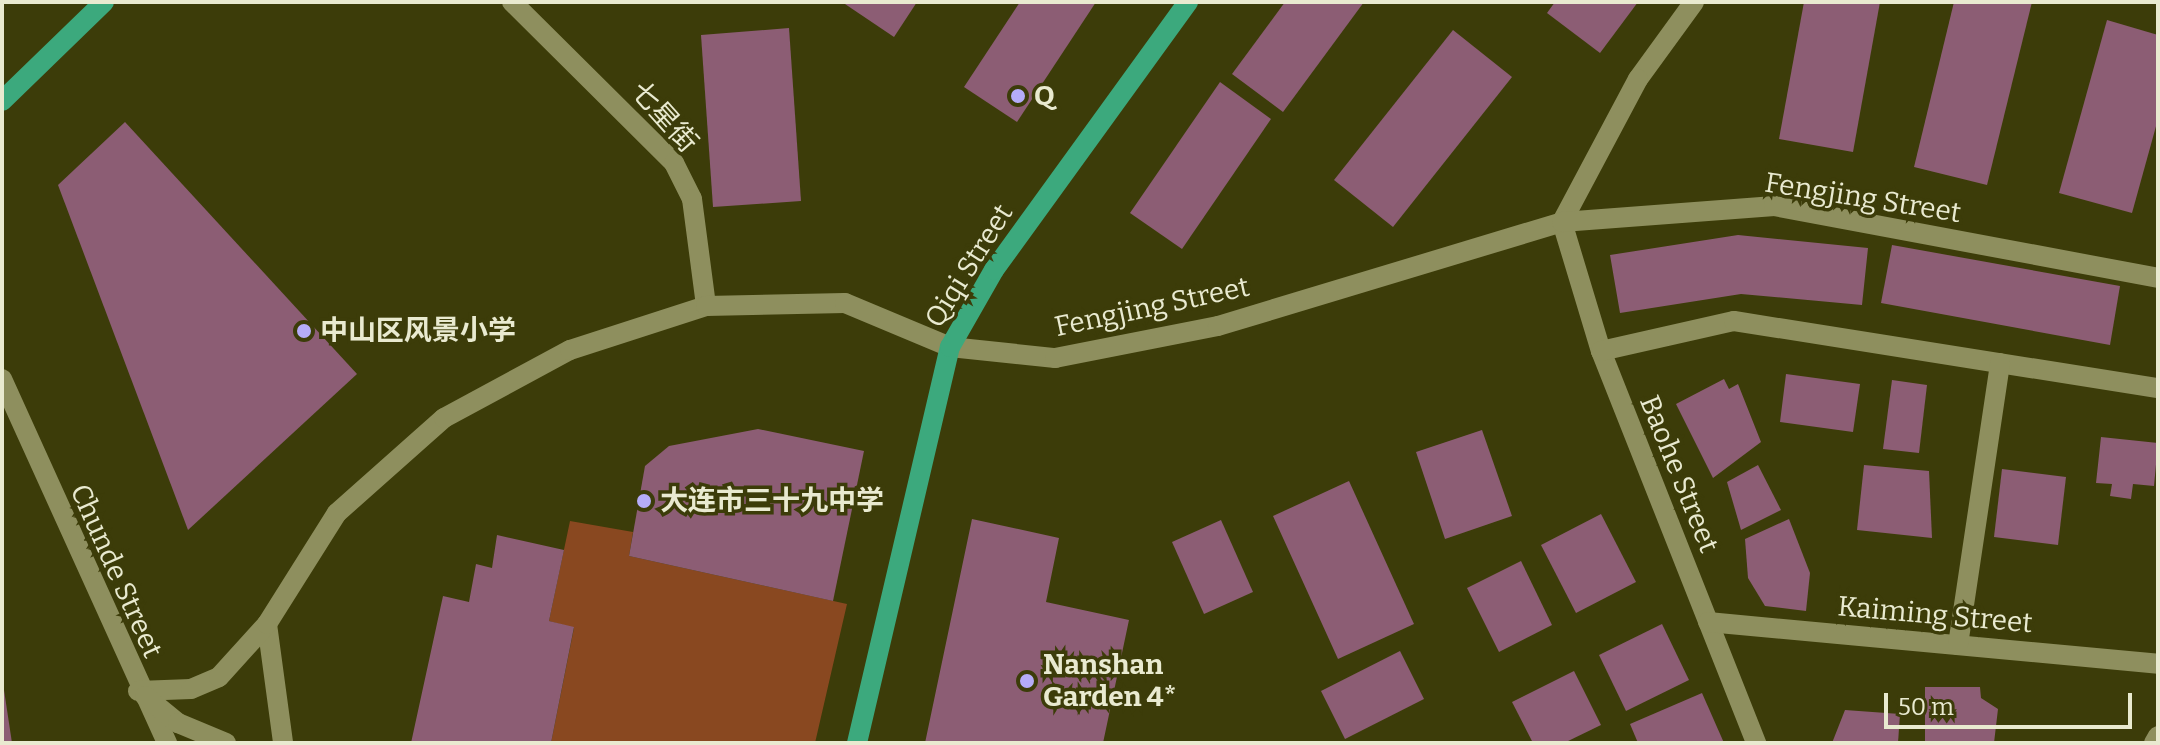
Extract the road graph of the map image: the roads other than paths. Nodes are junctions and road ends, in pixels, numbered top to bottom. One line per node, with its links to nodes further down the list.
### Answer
1 (104, 2): 5 (main road)
2 (512, 2): 8 (street, 七星街)
3 (1188, 2): 9 (main road, Qiqi Street)
4 (1694, 2): 6 (street)
5 (2, 101)
6 (1562, 222): 7 (street, Fengjing Street); 9 (street, Fengjing Street); 10 (street, Baohe Street)
7 (2158, 278)
8 (706, 306): 9 (street, Fengjing Street); 15 (street, Fengjing Street)
9 (950, 347): 23 (main road, Qiqi Street)
10 (1601, 351): 11 (street); 14 (street, Baohe Street)
11 (2000, 363): 13 (street); 16 (street)
12 (2, 379): 18 (street, Chunde Street)
13 (2158, 388)
14 (1708, 622): 16 (street, Kaiming Street); 24 (street, Baohe Street)
15 (267, 624): 18 (street, Fengjing Street); 22 (street)
16 (1958, 645): 17 (street, Kaiming Street)
17 (2158, 664)
18 (138, 691): 20 (street); 21 (street, Chunde Street)
19 (2158, 736): 25 (street)
20 (167, 743)
21 (226, 743)
22 (283, 743)
23 (857, 743)
24 (1756, 743)
25 (2154, 743)

